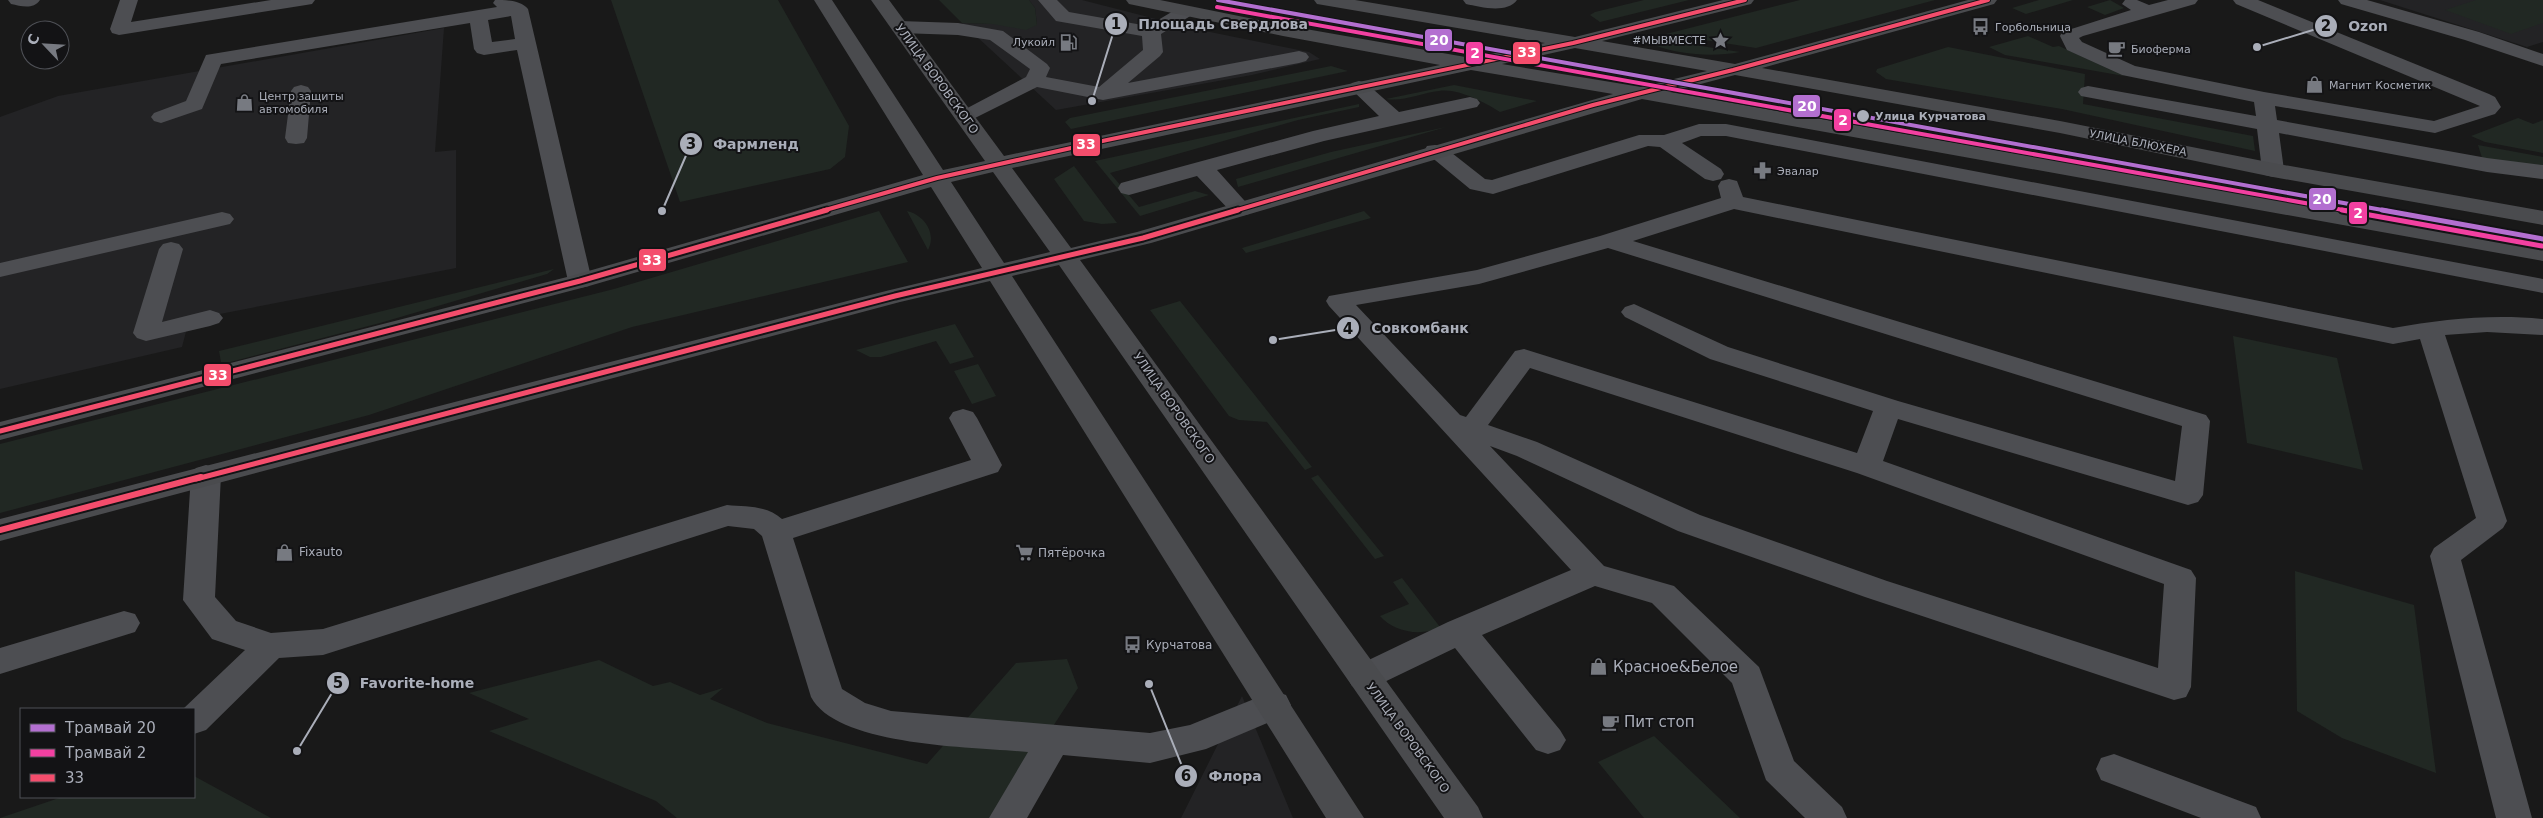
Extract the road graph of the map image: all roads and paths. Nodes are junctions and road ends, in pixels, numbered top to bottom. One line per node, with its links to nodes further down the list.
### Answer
1 (17, 0): 2 (street)
2 (31, 0)
3 (129, 0): 4 (street)
4 (306, 0)
5 (494, 0): 19 (street)
6 (823, 0): 52 (main road)
7 (880, 0): 24 (main road, УЛИЦА ВОРОВСКОГО)
8 (1047, 0): 25 (street)
9 (1135, 0): 20 (main road)
10 (1323, 0): 28 (main road, УЛИЦА БЛЮХЕРА)
11 (1472, 0): 12 (street)
12 (1508, 0)
13 (1745, 0): 28 (main road)
14 (1988, 0): 32 (main road)
15 (2123, 0): 21 (street)
16 (2189, 0): 21 (street)
17 (2242, 0): 26 (street)
18 (2346, 0): 30 (street)
19 (519, 9): 22 (street); 27 (street)
20 (1186, 11): 25 (street); 31 (main road)
21 (2148, 11): 39 (street)
22 (478, 15): 27 (street); 41 (street)
23 (2355, 23): 26 (street)
24 (900, 27): 33 (street); 42 (main road, УЛИЦА ВОРОВСКОГО)
25 (1151, 32): 38 (street)
26 (2322, 33): 39 (street)
27 (525, 43): 64 (street)
28 (1574, 43): 31 (main road); 32 (main road, УЛИЦА БЛЮХЕРА)
29 (1299, 57): 38 (street)
30 (2543, 60)
31 (1474, 63): 34 (main road); 37 (main road)
32 (1734, 70): 37 (main road); 50 (main road, УЛИЦА БЛЮХЕРА)
33 (1034, 81): 38 (street); 42 (street)
34 (1359, 87): 43 (street); 48 (main road)
35 (302, 90): 45 (street)
36 (2088, 92): 44 (street)
37 (1643, 93): 47 (main road); 60 (main road)
38 (1103, 94)
39 (2264, 98): 44 (street)
40 (1470, 103): 43 (street)
41 (161, 117)
42 (966, 117): 48 (main road, УЛИЦА ВОРОВСКОГО)
43 (1394, 119): 49 (street)
44 (2268, 126): 50 (street); 51 (street)
45 (296, 138)
46 (1665, 141): 47 (street); 53 (street); 65 (street)
47 (1435, 151): 55 (main road)
48 (996, 164): 52 (main road); 61 (main road, УЛИЦА ВОРОВСКОГО)
49 (1202, 168): 54 (street); 55 (street)
50 (2273, 170): 56 (main road, УЛИЦА БЛЮХЕРА)
51 (2543, 172)
52 (937, 178): 63 (main road); 64 (main road)
53 (1725, 187): 58 (street); 69 (street)
54 (1129, 188)
55 (1241, 209): 61 (main road)
56 (2543, 218)
57 (222, 220): 62 (street)
58 (1608, 241): 70 (street); 72 (street)
59 (171, 249): 67 (street)
60 (2543, 254)
61 (1065, 257): 63 (main road); 83 (main road, УЛИЦА ВОРОВСКОГО)
62 (0, 270)
63 (996, 271): 75 (main road); 84 (main road)
64 (580, 280): 73 (main road)
65 (2543, 286)
66 (1634, 312): 70 (street)
67 (210, 318)
68 (2543, 327): 69 (street)
69 (2430, 329): 94 (street)
70 (1888, 407): 74 (street)
71 (963, 418): 77 (street)
72 (1461, 425): 74 (street); 74 (street); 78 (street)
73 (0, 431)
74 (1867, 466)
75 (206, 475): 76 (main road); 81 (street)
76 (0, 530)
77 (776, 532): 81 (street); 86 (street)
78 (1593, 574): 80 (street); 92 (street)
79 (124, 624): 82 (street)
80 (1460, 631): 83 (street); 87 (street)
81 (270, 646): 85 (street)
82 (0, 661)
83 (1364, 677): 91 (main road, УЛИЦА ВОРОВСКОГО)
84 (1274, 705): 86 (street); 90 (main road)
85 (195, 719)
86 (1054, 739): 89 (street)
87 (1548, 740)
88 (2114, 769): 93 (street)
89 (1007, 818)
90 (1346, 818)
91 (1465, 818)
92 (1829, 818)
93 (2243, 818)
94 (2514, 818)

